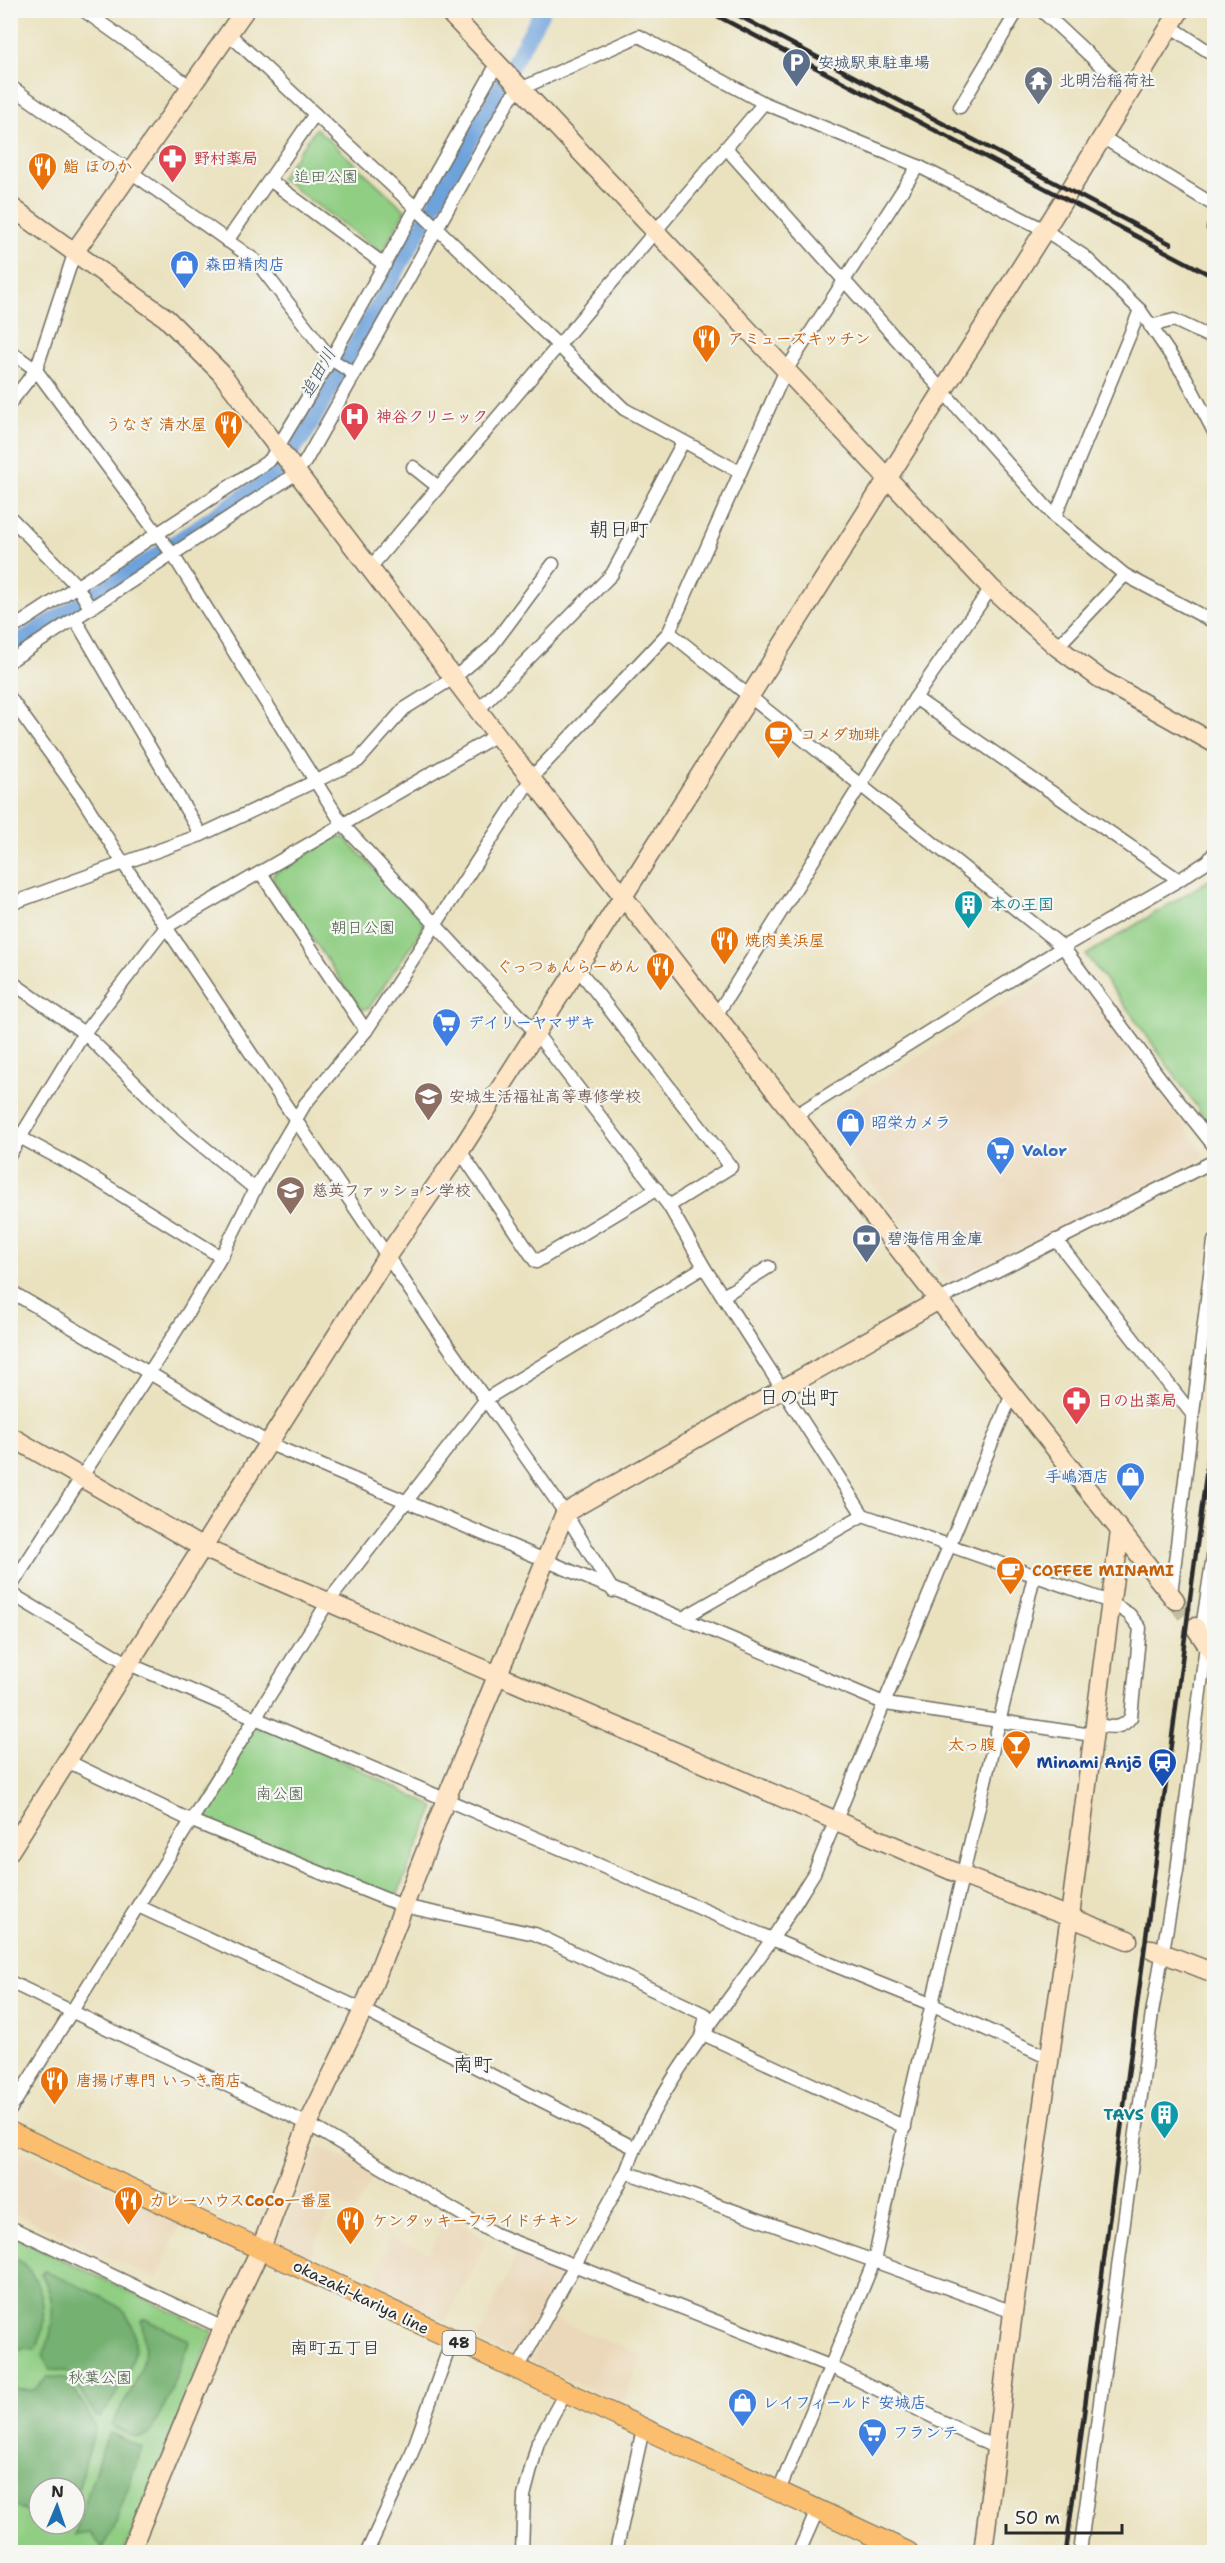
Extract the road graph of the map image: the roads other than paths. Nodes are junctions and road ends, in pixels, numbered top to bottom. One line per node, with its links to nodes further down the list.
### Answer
1 (83, 10): 11 (street)
2 (245, 10): 7 (street)
3 (447, 10): 9 (street)
4 (1018, 10): 15 (street)
5 (1041, 10): 13 (street)
6 (1175, 18): 8 (street); 13 (street)
7 (229, 34): 11 (street); 16 (street)
8 (1215, 55)
9 (497, 64): 12 (street); 24 (street)
10 (10, 86): 20 (street)
11 (191, 87): 20 (street)
12 (520, 89): 14 (street); 25 (street); 27 (street)
13 (1129, 92): 17 (street)
14 (764, 103): 18 (street); 19 (street)
15 (960, 107)
16 (315, 114): 21 (street); 24 (street)
17 (1102, 136): 22 (street); 26 (street)
18 (726, 148): 25 (street); 31 (street)
19 (918, 166): 26 (street); 31 (street)
20 (129, 173): 28 (street); 29 (street)
21 (271, 181): 28 (street); 30 (street)
22 (1215, 205)
23 (10, 206): 29 (street)
24 (417, 209): 27 (street); 30 (street)
25 (655, 229): 35 (street); 39 (street)
26 (1043, 229): 32 (street); 41 (street)
27 (436, 230): 35 (street); 40 (street)
28 (227, 241): 37 (street)
29 (75, 251): 38 (street); 45 (street)
30 (385, 265): 37 (street)
31 (843, 280): 39 (street); 41 (street)
32 (1140, 310): 33 (street); 52 (street)
33 (1150, 326): 34 (street); 43 (street)
34 (1215, 339)
35 (560, 346): 44 (street); 50 (street)
36 (10, 351): 38 (street)
37 (331, 359): 40 (street); 45 (street)
38 (36, 370): 42 (street); 53 (street)
39 (785, 372): 47 (street); 49 (street)
40 (354, 374): 48 (street)
41 (942, 391): 49 (street); 52 (street)
42 (10, 403)
43 (1214, 431)
44 (683, 442): 47 (street); 71 (street)
45 (279, 449): 48 (street); 53 (street)
46 (413, 467): 50 (street)
47 (740, 472): 64 (street)
48 (295, 474): 54 (street); 56 (street)
49 (888, 477): 59 (street); 68 (street)
50 (437, 486): 56 (street)
51 (10, 517): 58 (street)
52 (1055, 517): 57 (street)
53 (156, 534): 54 (street); 58 (street)
54 (173, 555): 60 (street); 75 (street)
55 (553, 564): 67 (street)
56 (369, 569): 67 (street)
57 (1125, 575): 62 (street); 65 (street)
58 (77, 586): 60 (street); 63 (street)
59 (991, 588): 65 (street); 70 (street)
60 (90, 608): 61 (street)
61 (75, 618): 66 (street); 78 (street)
62 (1215, 622)
63 (10, 630)
64 (669, 632): 68 (street); 74 (street)
65 (1057, 647): 73 (street)
66 (10, 661)
67 (455, 677): 71 (street); 75 (street)
68 (750, 695): 76 (street); 83 (street)
69 (10, 698): 80 (street)
70 (915, 699): 76 (street); 82 (street)
71 (479, 709): 72 (street)
72 (497, 735): 74 (street); 77 (street)
73 (1215, 743)
74 (532, 777): 83 (street); 85 (street)
75 (314, 779): 77 (street); 78 (street)
76 (861, 787): 87 (street); 90 (street)
77 (343, 825): 81 (street); 85 (street)
78 (201, 835): 80 (street)
79 (1215, 852): 82 (street)
80 (123, 863): 84 (street); 86 (street)
81 (261, 873): 86 (street); 91 (street)
82 (1179, 880): 87 (street)
83 (624, 895): 88 (street); 90 (street)
84 (10, 904)
85 (435, 925): 91 (street); 92 (street)
86 (166, 927): 93 (street); 95 (street)
87 (1063, 947): 94 (street); 97 (street)
88 (576, 966): 92 (street); 103 (street)
89 (10, 981): 93 (street)
90 (717, 1014): 94 (street)
91 (366, 1031): 95 (street)
92 (535, 1032): 98 (street); 102 (street)
93 (84, 1033): 96 (street); 101 (street)
94 (796, 1115): 112 (street)
95 (296, 1121): 101 (street); 106 (street)
96 (15, 1134): 99 (street); 107 (street)
97 (1215, 1146)
98 (460, 1151): 102 (street); 106 (street)
99 (10, 1154)
100 (1215, 1161): 104 (street)
101 (255, 1189): 107 (street)
102 (657, 1190): 103 (street)
103 (669, 1206): 108 (street)
104 (1056, 1240): 112 (street); 117 (street)
105 (1215, 1241): 117 (street)
106 (387, 1256): 116 (street); 119 (street)
107 (221, 1257): 113 (street)
108 (705, 1267): 111 (street); 116 (street)
109 (768, 1267): 111 (street)
110 (10, 1291): 113 (street)
111 (723, 1296): 114 (street)
112 (939, 1300): 114 (street); 115 (street)
113 (150, 1373): 119 (street); 120 (street)
114 (783, 1388): 122 (street); 123 (street)
115 (1012, 1395): 124 (street); 125 (street)
116 (486, 1399): 121 (street); 122 (street)
117 (1192, 1414): 134 (street)
118 (10, 1436): 120 (street)
119 (270, 1444): 121 (street); 126 (street)
120 (80, 1477): 126 (street); 131 (street)
121 (407, 1501): 128 (street); 135 (street)
122 (565, 1513): 128 (street); 132 (street)
123 (863, 1515): 125 (street); 137 (street)
124 (1120, 1531): 134 (street); 136 (street)
125 (948, 1546): 129 (street); 141 (street)
126 (203, 1548): 135 (street); 139 (street)
127 (1215, 1549): 130 (street)
128 (543, 1561): 132 (street); 140 (street)
129 (1034, 1576): 136 (street); 143 (street)
130 (1212, 1585): 138 (street)
131 (10, 1588)
132 (613, 1591): 137 (street)
133 (10, 1593): 139 (street)
134 (1173, 1597)
135 (328, 1602): 140 (street); 142 (street)
136 (1110, 1602): 144 (street); 144 (street)
137 (682, 1618): 141 (street)
138 (1204, 1640): 156 (street)
139 (129, 1664): 142 (street); 145 (street)
140 (497, 1675): 146 (street); 148 (street)
141 (886, 1704): 143 (street); 148 (street)
142 (256, 1718): 146 (street); 147 (street)
143 (998, 1720): 144 (street); 150 (street)
144 (1093, 1730): 153 (street)
145 (68, 1761): 147 (street); 149 (street)
146 (446, 1799): 152 (street); 154 (street)
147 (192, 1821): 151 (street); 152 (street)
148 (838, 1821): 150 (street); 154 (street)
149 (10, 1851)
150 (964, 1876): 153 (street); 159 (street)
151 (138, 1906): 160 (street); 161 (street)
152 (403, 1906): 160 (street); 162 (street)
153 (1070, 1916): 155 (street); 163 (street)
154 (772, 1939): 159 (street); 162 (street)
155 (1128, 1940)
156 (1157, 1951): 157 (street); 191 (street)
157 (1215, 1973)
158 (10, 1982): 161 (street)
159 (933, 2005): 163 (street); 166 (street)
160 (363, 2010): 165 (street); 168 (street)
161 (72, 2012): 164 (street); 165 (street)
162 (703, 2034): 166 (street); 168 (street)
163 (1049, 2058): 174 (street)
164 (10, 2110)
165 (308, 2124): 171 (street); 173 (street)
166 (905, 2127): 172 (street)
167 (10, 2132): 171 (main road, okazaki-kariya line / 48)
168 (634, 2148): 169 (street)
169 (626, 2172): 172 (street); 173 (street)
170 (10, 2227): 175 (street)
171 (261, 2248): 175 (street); 176 (main road, okazaki-kariya line / 48)
172 (874, 2261): 174 (street); 177 (street)
173 (575, 2266): 177 (street); 178 (street)
174 (1013, 2312): 181 (street)
175 (223, 2328): 184 (street)
176 (452, 2340): 178 (main road, okazaki-kariya line / 48); 185 (street)
177 (832, 2367): 181 (street); 182 (street)
178 (517, 2370): 179 (main road, okazaki-kariya line / 48)
179 (566, 2391): 180 (main road, okazaki-kariya line / 48); 186 (street)
180 (644, 2429): 182 (main road, okazaki-kariya line / 48); 187 (street)
181 (998, 2449): 190 (street)
182 (778, 2493): 183 (main road, okazaki-kariya line / 48)
183 (817, 2511): 188 (street); 189 (main road, okazaki-kariya line / 48)
184 (130, 2553)
185 (367, 2553)
186 (522, 2553)
187 (616, 2553)
188 (799, 2553)
189 (908, 2553)
190 (983, 2553)
191 (1080, 2553)

